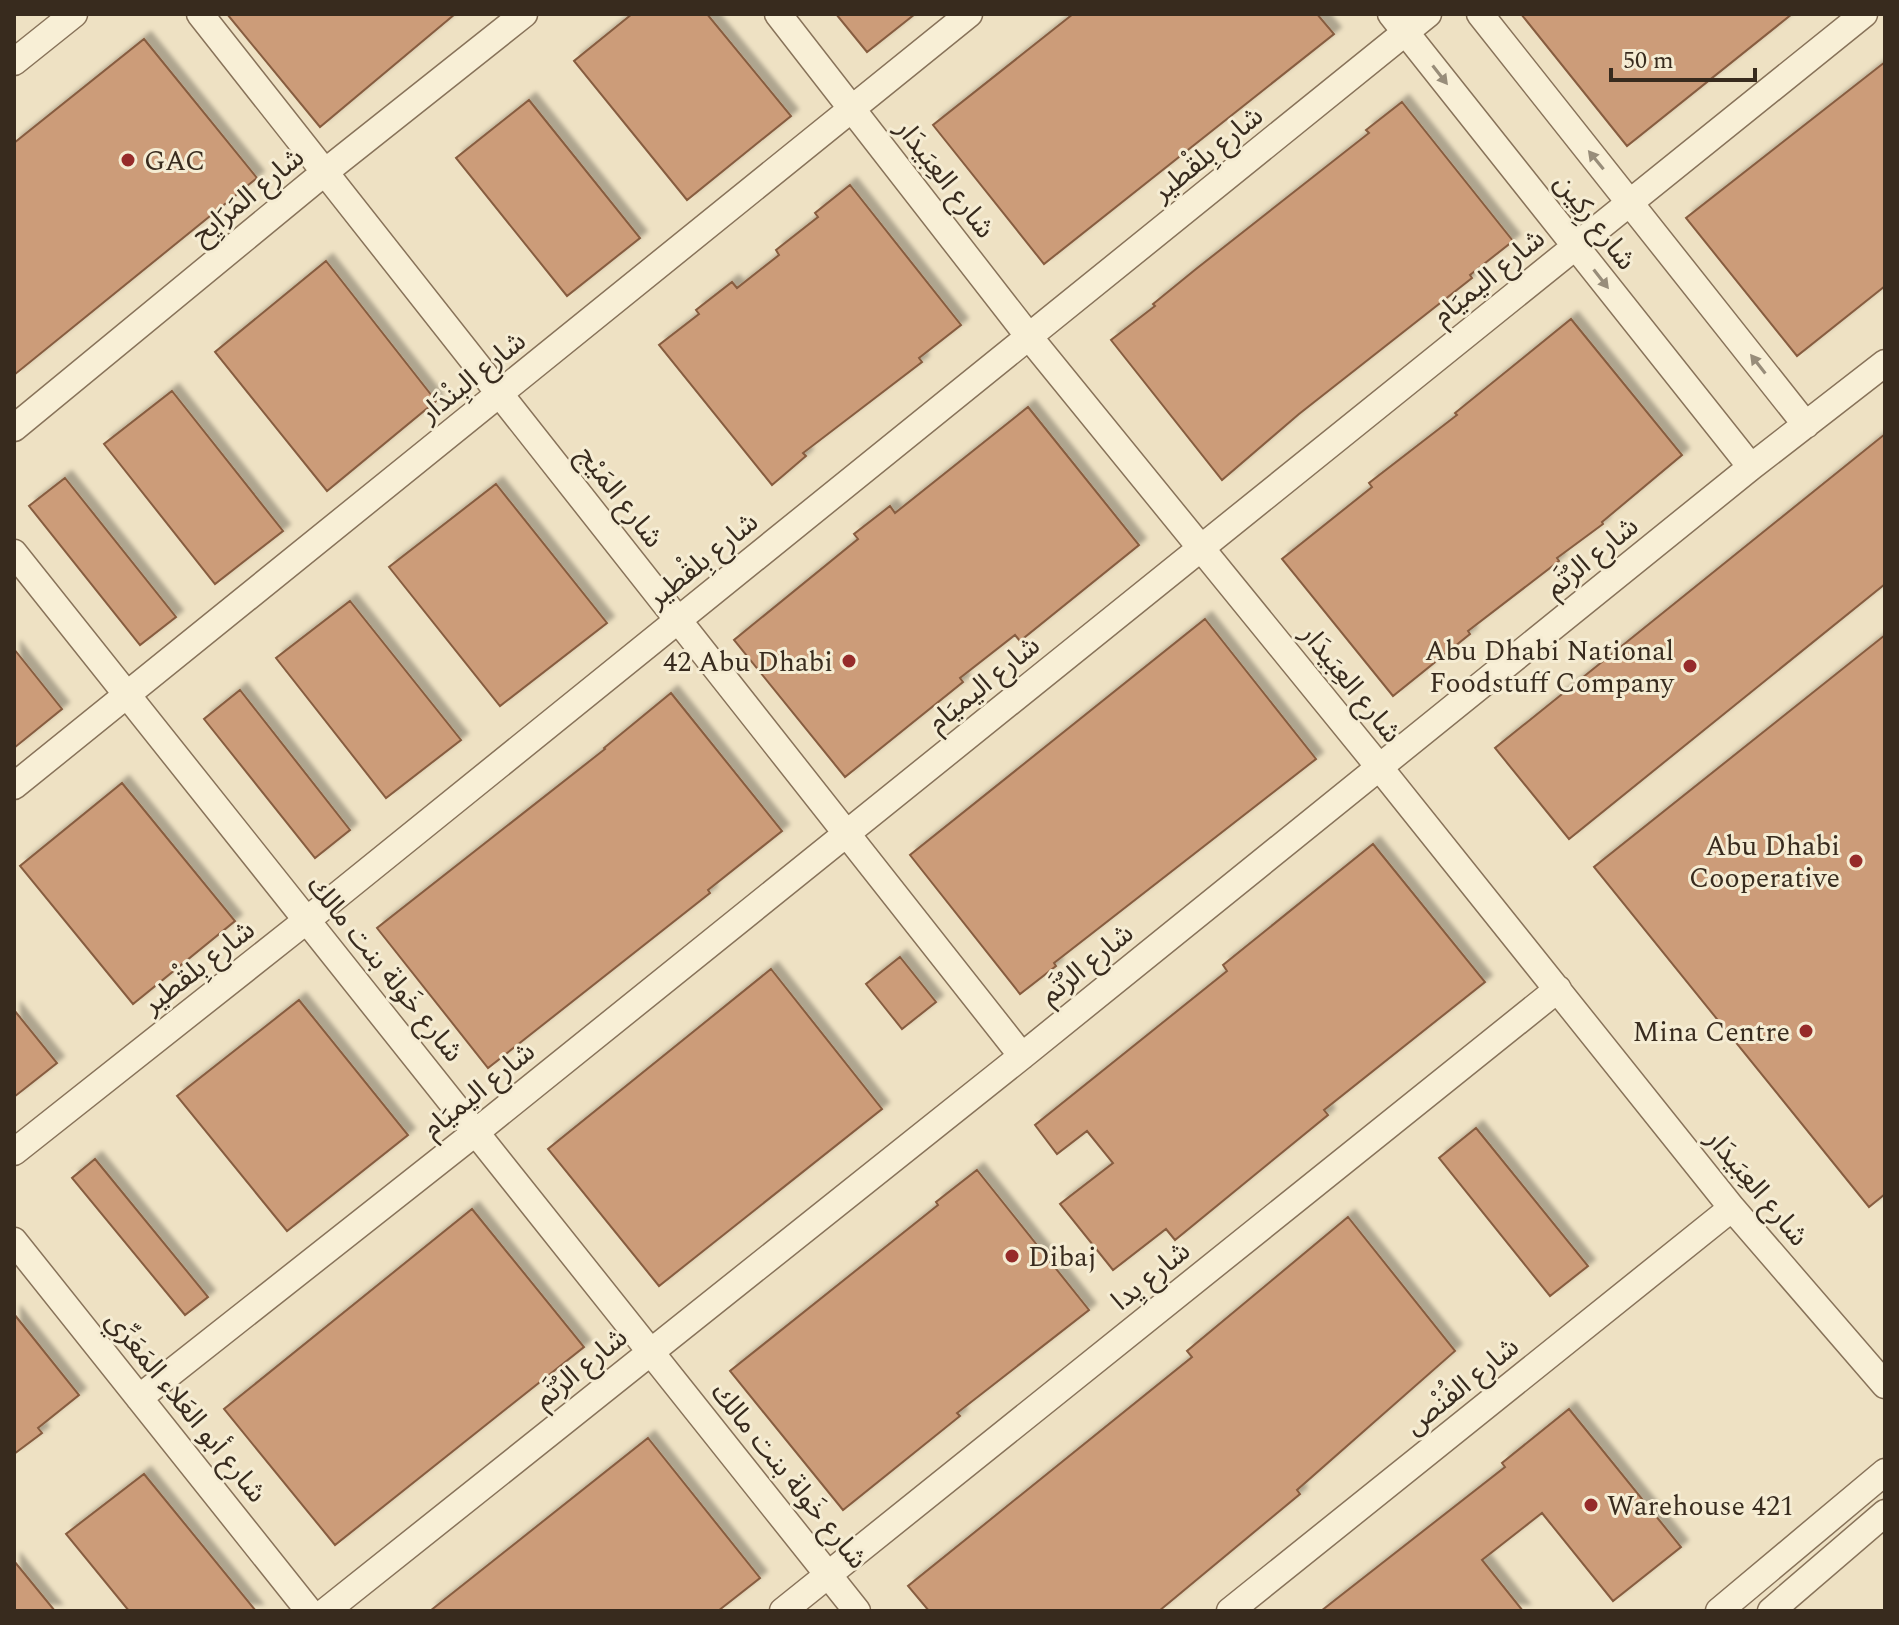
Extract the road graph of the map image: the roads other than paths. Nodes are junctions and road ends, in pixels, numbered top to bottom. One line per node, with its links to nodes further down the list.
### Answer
1 (74, 14): 10 (street)
2 (200, 14): 12 (street, شارع المَيْج)
3 (524, 14): 12 (street, شارع المَرَايِح)
4 (778, 14): 11 (street, شارع العِبَيدَار)
5 (969, 14): 11 (street, شارع البِنْدَار)
6 (1428, 14): 9 (street, شارع بِلقْطير)
7 (1480, 14): 13 (street, شارع رِكِين, one-way to 7)
8 (1864, 14): 13 (street, شارع اليميَام)
9 (1398, 23): 14 (street, شارع رِكِين, one-way to 14); 15 (street, شارع بِلقْطير)
10 (14, 62)
11 (851, 108): 15 (street, شارع العِبَيدَار); 17 (street, شارع البِنْدَار)
12 (325, 172): 17 (street, شارع المَيْج); 19 (street, شارع المَرَايِح)
13 (1630, 203): 14 (street, شارع اليميَام); 18 (street, شارع رِكِين, one-way to 13)
14 (1576, 247): 20 (street, شارع رِكِين, one-way to 20); 21 (street, شارع اليميَام)
15 (1030, 338): 21 (street, شارع العِبَيدَار); 23 (street, شارع بِلقْطير)
16 (1885, 363): 18 (street, شارع الرُتَم)
17 (500, 395): 23 (street, شارع المَيْج); 24 (street, شارع البِنْدَار)
18 (1806, 425): 20 (street, شارع الرُتَم)
19 (14, 428)
20 (1751, 467): 25 (street, شارع الرُتَم)
21 (1201, 548): 25 (street, شارع العِبَيدَار); 27 (street, شارع اليميَام)
22 (14, 553): 24 (street, شارع خَولة بنت مالك)
23 (678, 619): 27 (street, شارع المَيْج); 28 (street, شارع بِلقْطير)
24 (127, 694): 26 (street, شارع البِنْدَار); 28 (street, شارع خَولة بنت مالك)
25 (1380, 768): 29 (street, شارع العِبَيدَار); 30 (street, شارع الرُتَم)
26 (14, 786)
27 (847, 833): 30 (street, شارع المَيْج); 31 (street, شارع اليميَام)
28 (307, 920): 31 (street, شارع خَولة بنت مالك); 32 (street, شارع بِلقْطير)
29 (1558, 989): 33 (street, شارع العِبَيدَار); 40 (street, شارع يِدا)
30 (1022, 1056): 35 (street, شارع الرُتَم)
31 (476, 1132): 35 (street, شارع خَولة بنت مالك); 37 (street, شارع اليميَام)
32 (14, 1152)
33 (1732, 1208): 36 (street, شارع العِبَيدَار); 45 (street, شارع الفُنْص)
34 (14, 1241): 37 (street, شارع أبو العَلاء المَعَرِّي)
35 (650, 1351): 40 (street, شارع خَولة بنت مالك); 42 (street, شارع الرُتَم)
36 (1885, 1385)
37 (139, 1398): 41 (street, شارع أبو العَلاء المَعَرِّي)
38 (1885, 1472): 46 (street)
39 (1885, 1513): 47 (street)
40 (828, 1575): 43 (street, شارع يِدا); 44 (street, شارع خَولة بنت مالك)
41 (309, 1611)
42 (326, 1611)
43 (783, 1611)
44 (857, 1611)
45 (1230, 1611)
46 (1719, 1611)
47 (1771, 1611)

